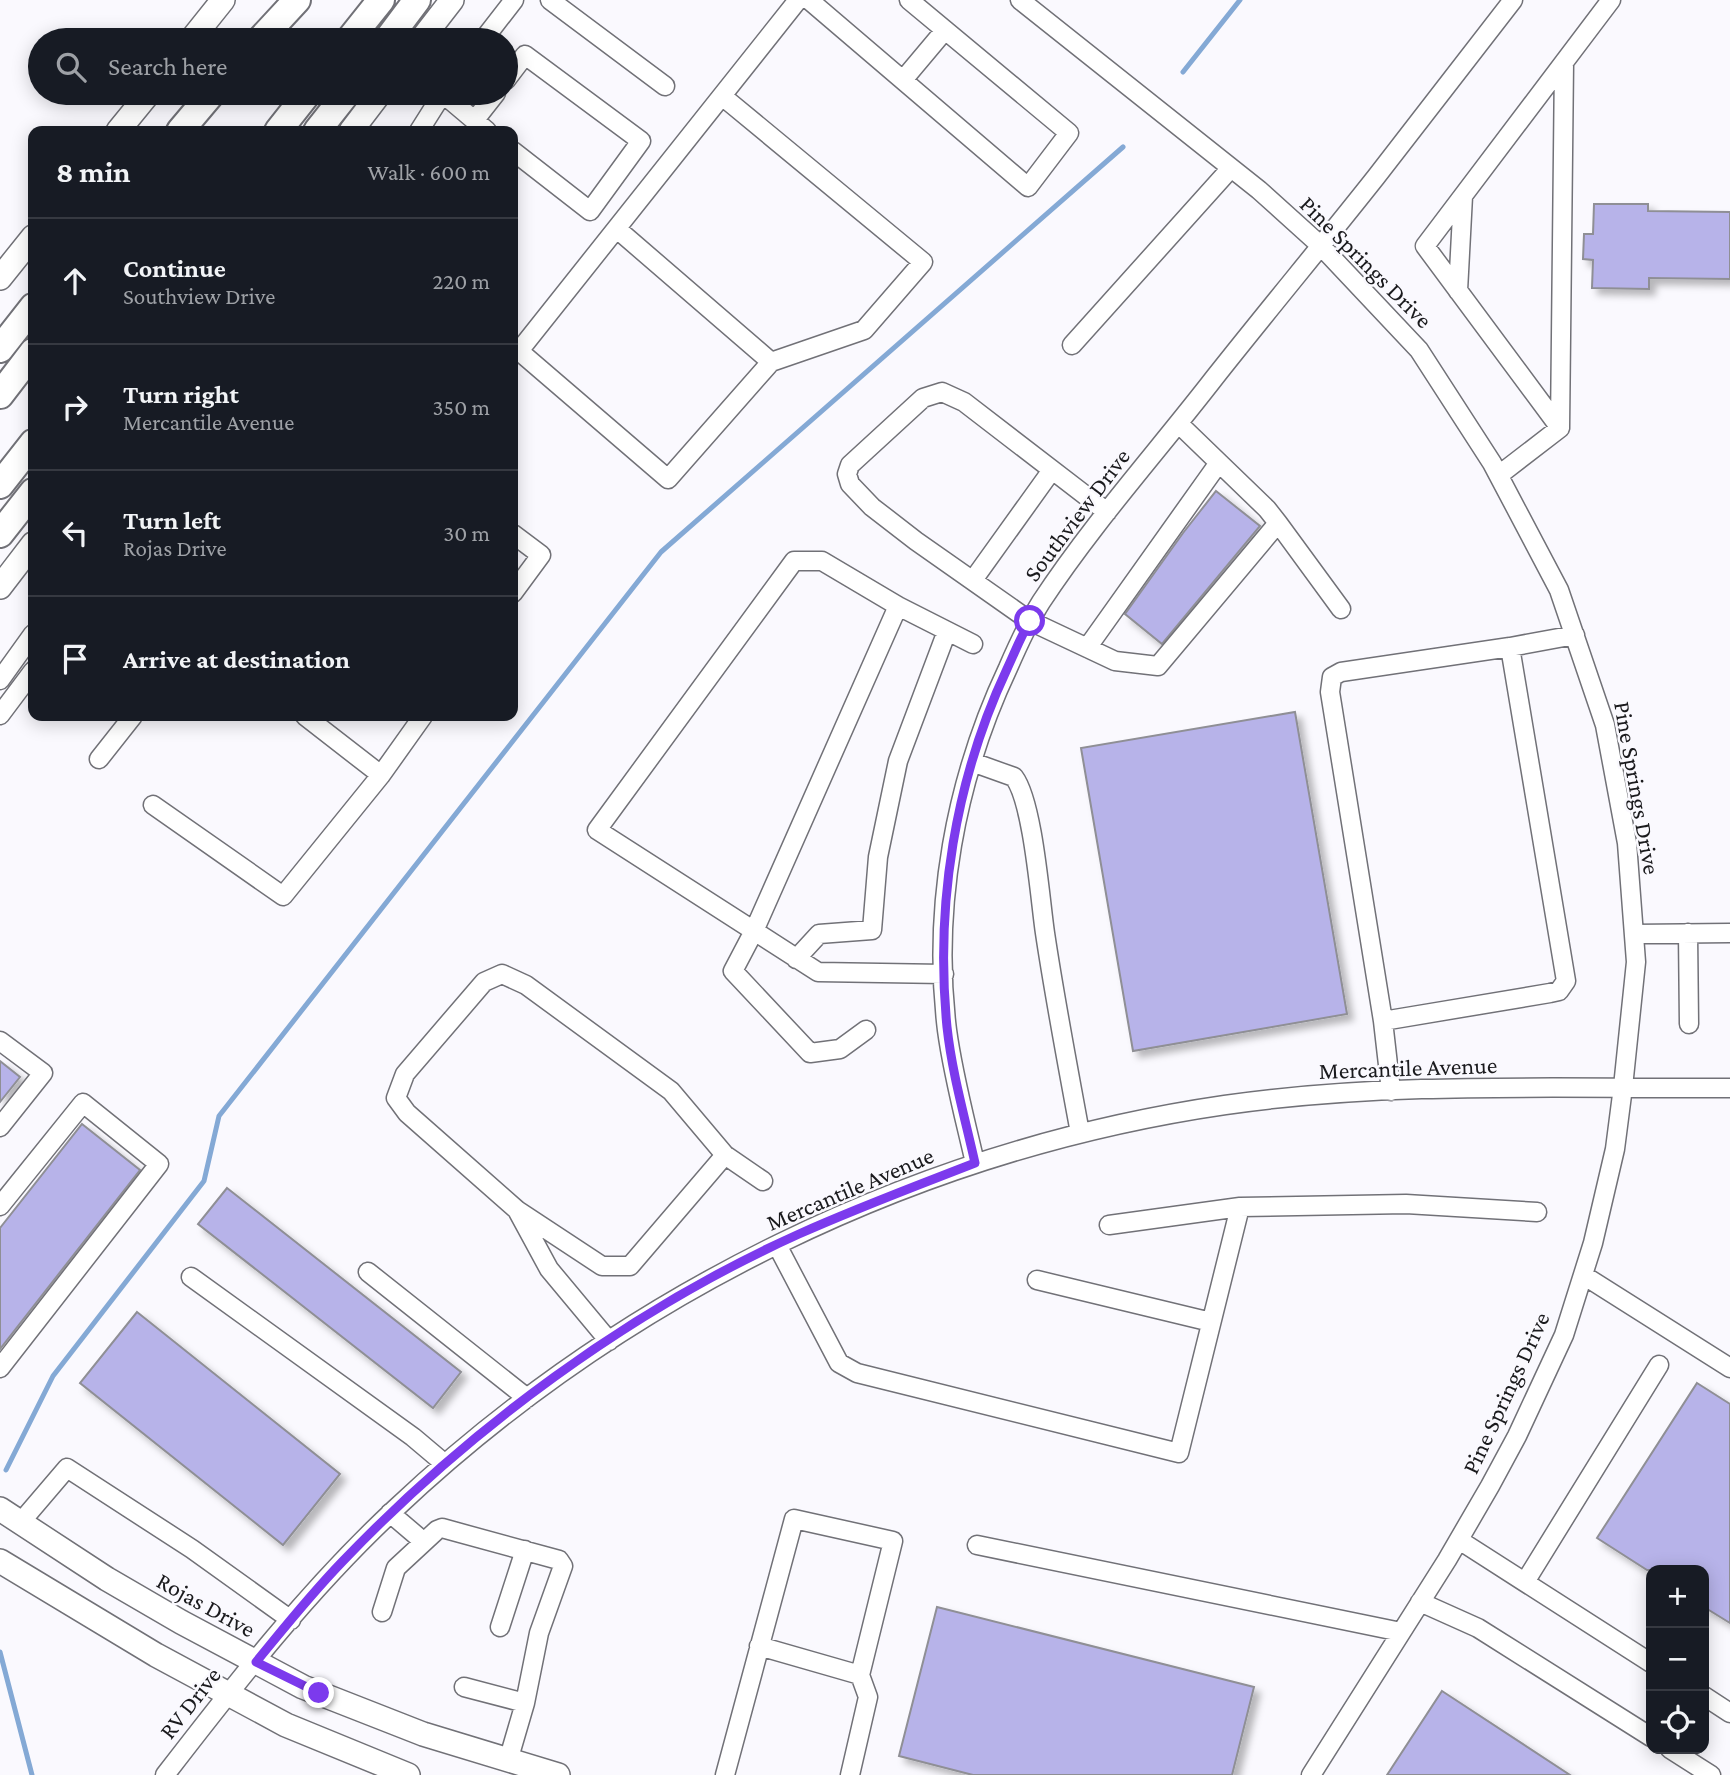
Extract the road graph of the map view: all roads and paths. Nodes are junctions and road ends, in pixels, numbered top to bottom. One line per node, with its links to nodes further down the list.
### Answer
1 (223, 0): 15 (main road)
2 (297, 0): 16 (highway)
3 (304, 0): 17 (highway)
4 (381, 0): 18 (highway)
5 (417, 0): 19 (highway)
6 (452, 0): 20 (main road)
7 (514, 0): 21 (street)
8 (551, 0): 26 (street)
9 (799, 0): 27 (street)
10 (809, 0): 25 (street)
11 (909, 0): 22 (street)
12 (1020, 0): 46 (street, Pine Springs Drive)
13 (1513, 0): 50 (street, Southview Drive)
14 (1611, 0): 23 (street)
15 (201, 28)
16 (271, 28)
17 (282, 28)
18 (359, 28)
19 (396, 28)
20 (430, 28)
21 (493, 28)
22 (945, 30): 25 (street); 25 (street)
23 (1564, 62): 47 (street); 60 (street)
24 (518, 64): 45 (street)
25 (903, 79)
26 (665, 86)
27 (722, 96): 48 (street); 57 (street)
28 (139, 105): 37 (main road)
29 (202, 105): 38 (highway)
30 (223, 105): 39 (highway)
31 (299, 105): 40 (highway)
32 (338, 105): 41 (highway)
33 (371, 105): 42 (main road)
34 (435, 105): 43 (street)
35 (456, 105): 44 (street)
36 (491, 105): 44 (street)
37 (122, 126)
38 (184, 126)
39 (207, 126)
40 (282, 126)
41 (321, 126)
42 (355, 126)
43 (422, 126)
44 (481, 126)
45 (518, 155)
46 (1231, 168): 50 (street, Pine Springs Drive); 54 (street)
47 (1463, 196): 52 (street); 52 (street)
48 (617, 229): 57 (street); 57 (street)
49 (28, 243): 51 (main road)
50 (1320, 245): 59 (street, Southview Drive); 64 (street, Pine Springs Drive)
51 (0, 278)
52 (1458, 291): 60 (street)
53 (28, 313): 55 (highway)
54 (1072, 345)
55 (0, 349)
56 (28, 359): 58 (highway)
57 (771, 362)
58 (0, 395)
59 (1179, 424): 62 (street); 67 (street, Southview Drive)
60 (1560, 428): 64 (street)
61 (28, 449): 65 (highway)
62 (1218, 464): 68 (street); 82 (street)
63 (1052, 470): 67 (street); 72 (street); 72 (street)
64 (1499, 475): 79 (street, Pine Springs Drive)
65 (0, 485)
66 (28, 498): 69 (highway)
67 (1107, 512): 77 (street, Southview Drive)
68 (1278, 523): 76 (street); 82 (street)
69 (0, 534)
70 (518, 538): 73 (street)
71 (28, 551): 74 (main road)
72 (973, 580): 77 (street)
73 (518, 586)
74 (0, 587)
75 (898, 606): 78 (street); 94 (street); 94 (street)
76 (1341, 609)
77 (1030, 621): 82 (street); 91 (street, Southview Drive)
78 (947, 631): 81 (street); 98 (street)
79 (1575, 635): 83 (street); 97 (street, Pine Springs Drive)
80 (28, 641): 85 (street)
81 (973, 644)
82 (1087, 648)
83 (1510, 648): 100 (street); 100 (street)
84 (28, 678): 86 (street)
85 (0, 680)
86 (0, 715)
87 (129, 721): 90 (street)
88 (311, 721): 92 (street)
89 (419, 721): 92 (street)
90 (99, 759)
91 (972, 762): 99 (street, Southview Drive); 108 (street)
92 (381, 775): 93 (street)
93 (153, 805)
94 (754, 931): 98 (street); 102 (street)
95 (1688, 933): 96 (street); 97 (street); 101 (street)
96 (1730, 933)
97 (1634, 934): 104 (street, Pine Springs Drive)
98 (796, 959): 99 (street)
99 (944, 974): 110 (street, Southview Drive)
100 (1382, 1021): 106 (street)
101 (1689, 1024)
102 (866, 1030)
103 (0, 1041): 107 (street)
104 (1623, 1087): 105 (street, Mercantile Avenue); 106 (street, Mercantile Avenue); 119 (street, Pine Springs Drive)
105 (1730, 1088)
106 (1391, 1091): 108 (street, Mercantile Avenue)
107 (0, 1127)
108 (1080, 1133): 110 (street, Mercantile Avenue)
109 (725, 1155): 111 (street); 114 (street); 114 (street)
110 (975, 1163): 117 (street, Mercantile Avenue)
111 (763, 1181)
112 (0, 1206): 125 (street)
113 (1240, 1208): 115 (street); 116 (street); 122 (street)
114 (517, 1210): 123 (street)
115 (1537, 1212)
116 (1109, 1225)
117 (778, 1245): 122 (street); 123 (street, Mercantile Avenue)
118 (368, 1272): 127 (street)
119 (1583, 1275): 126 (street); 132 (street, Pine Springs Drive)
120 (191, 1277): 128 (street)
121 (1037, 1280): 122 (street)
122 (1211, 1322)
123 (609, 1341): 127 (street, Mercantile Avenue)
124 (1660, 1364): 137 (street)
125 (0, 1368)
126 (1730, 1368)
127 (527, 1398): 128 (street, Mercantile Avenue)
128 (445, 1464): 130 (street, Mercantile Avenue)
129 (0, 1509): 131 (main road, Rojas Drive)
130 (390, 1513): 133 (street); 140 (street, Mercantile Avenue)
131 (20, 1523): 140 (street); 145 (main road, Rojas Drive)
132 (1459, 1539): 137 (street); 138 (street, Pine Springs Drive)
133 (424, 1542): 135 (street); 139 (street)
134 (977, 1545): 142 (street)
135 (525, 1550): 141 (street); 150 (street)
136 (0, 1561): 148 (main road)
137 (1525, 1582): 144 (street)
138 (1420, 1602): 142 (street, Pine Springs Drive); 152 (street)
139 (382, 1612)
140 (290, 1620): 145 (street, Mercantile Avenue)
141 (500, 1627)
142 (1401, 1632): 160 (street, Pine Springs Drive)
143 (760, 1646): 146 (street); 146 (street); 158 (street)
144 (1646, 1660)
145 (256, 1662): 148 (street, RV Drive); 154 (main road, Rojas Drive)
146 (860, 1675): 159 (street)
147 (464, 1687): 150 (street)
148 (228, 1693): 155 (street, RV Drive); 156 (main road)
149 (1709, 1699): 151 (street)
150 (524, 1703): 154 (street)
151 (1730, 1713)
152 (1646, 1734)
153 (1678, 1754): 161 (street)
154 (508, 1761): 157 (main road, Rojas Drive)
155 (165, 1775)
156 (408, 1775)
157 (558, 1775)
158 (725, 1775)
159 (850, 1775)
160 (1311, 1775)
161 (1711, 1775)

